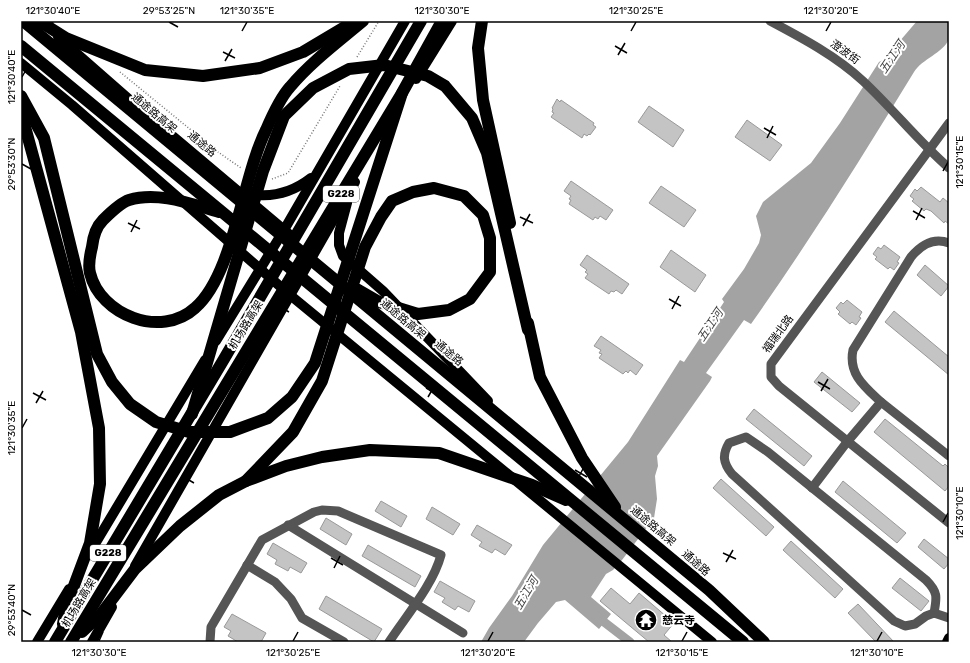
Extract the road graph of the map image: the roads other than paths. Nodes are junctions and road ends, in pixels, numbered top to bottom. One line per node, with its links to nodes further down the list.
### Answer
1 (23, 21): 27 (highway, 通途路高架)
2 (40, 21): 3 (highway); 21 (main road, 通途路)
3 (354, 21)
4 (363, 21): 22 (highway)
5 (405, 21): 19 (main road)
6 (421, 21): 32 (highway, 机场路高架 / G228)
7 (442, 21): 13 (highway, 机场路高架 / G228)
8 (452, 21): 20 (main road)
9 (482, 21): 29 (highway)
10 (770, 21): 17 (street, 澄波街)
11 (21, 46): 22 (highway)
12 (21, 63): 26 (main road)
13 (402, 93): 14 (highway); 50 (highway, 机场路高架 / G228)
14 (21, 96)
15 (21, 112): 45 (highway)
16 (949, 123): 17 (street, 福瑞北路)
17 (929, 150): 18 (street, 澄波街); 33 (street, 福瑞北路)
18 (949, 168)
19 (316, 174): 21 (main road); 23 (main road)
20 (351, 189): 25 (main road); 30 (main road)
21 (241, 193): 23 (main road, 通途路)
22 (225, 214): 37 (highway)
23 (284, 230): 25 (main road, 通途路); 26 (main road)
24 (949, 243): 31 (street)
25 (313, 254): 28 (main road); 30 (main road, 通途路)
26 (260, 268): 28 (main road); 48 (main road)
27 (323, 270): 35 (highway); 38 (highway, 通途路高架)
28 (290, 295): 51 (main road); 55 (main road)
29 (528, 330): 32 (highway); 38 (highway)
30 (488, 401): 38 (main road, 通途路)
31 (881, 402): 33 (street); 34 (street)
32 (192, 414): 45 (highway, 机场路高架 / G228)
33 (847, 442): 36 (street); 39 (street, 福瑞北路)
34 (949, 456)
35 (246, 481): 37 (highway); 50 (highway)
36 (812, 488): 43 (street); 43 (street)
37 (580, 506): 56 (highway)
38 (618, 512): 57 (highway, 通途路高架); 58 (main road, 通途路)
39 (949, 523)
40 (288, 526): 41 (street); 42 (street); 42 (street)
41 (246, 565): 52 (street); 53 (street)
42 (414, 604): 46 (street); 54 (street)
43 (934, 613): 44 (street)
44 (949, 618)
45 (62, 629): 49 (highway, 机场路高架 / G228)
46 (463, 634)
47 (949, 638): 59 (main road)
48 (37, 642)
49 (55, 642)
50 (71, 642)
51 (92, 642)
52 (210, 642)
53 (344, 642)
54 (389, 642)
55 (712, 642)
56 (743, 642)
57 (764, 642)
58 (769, 642)
59 (947, 642)

